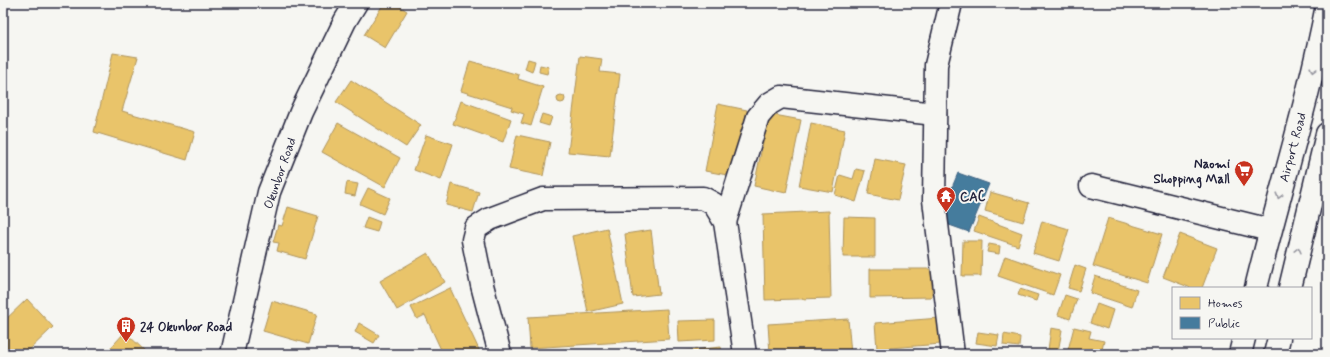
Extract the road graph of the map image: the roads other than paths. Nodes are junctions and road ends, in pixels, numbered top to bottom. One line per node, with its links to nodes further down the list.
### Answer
1 (356, 3): 12 (street, Okunbor Road)
2 (951, 3): 4 (street)
3 (1327, 5): 8 (street, Airport Road, one-way to 8)
4 (935, 114): 7 (street); 15 (street)
5 (1327, 134): 10 (street, one-way to 5)
6 (1091, 186): 8 (street)
7 (726, 222): 13 (street); 14 (street)
8 (1270, 230): 9 (street, Airport Road)
9 (1256, 287)
10 (1290, 287)
11 (1279, 339): 16 (street)
12 (232, 354)
13 (500, 354)
14 (745, 354)
15 (953, 354)
16 (1275, 354)

